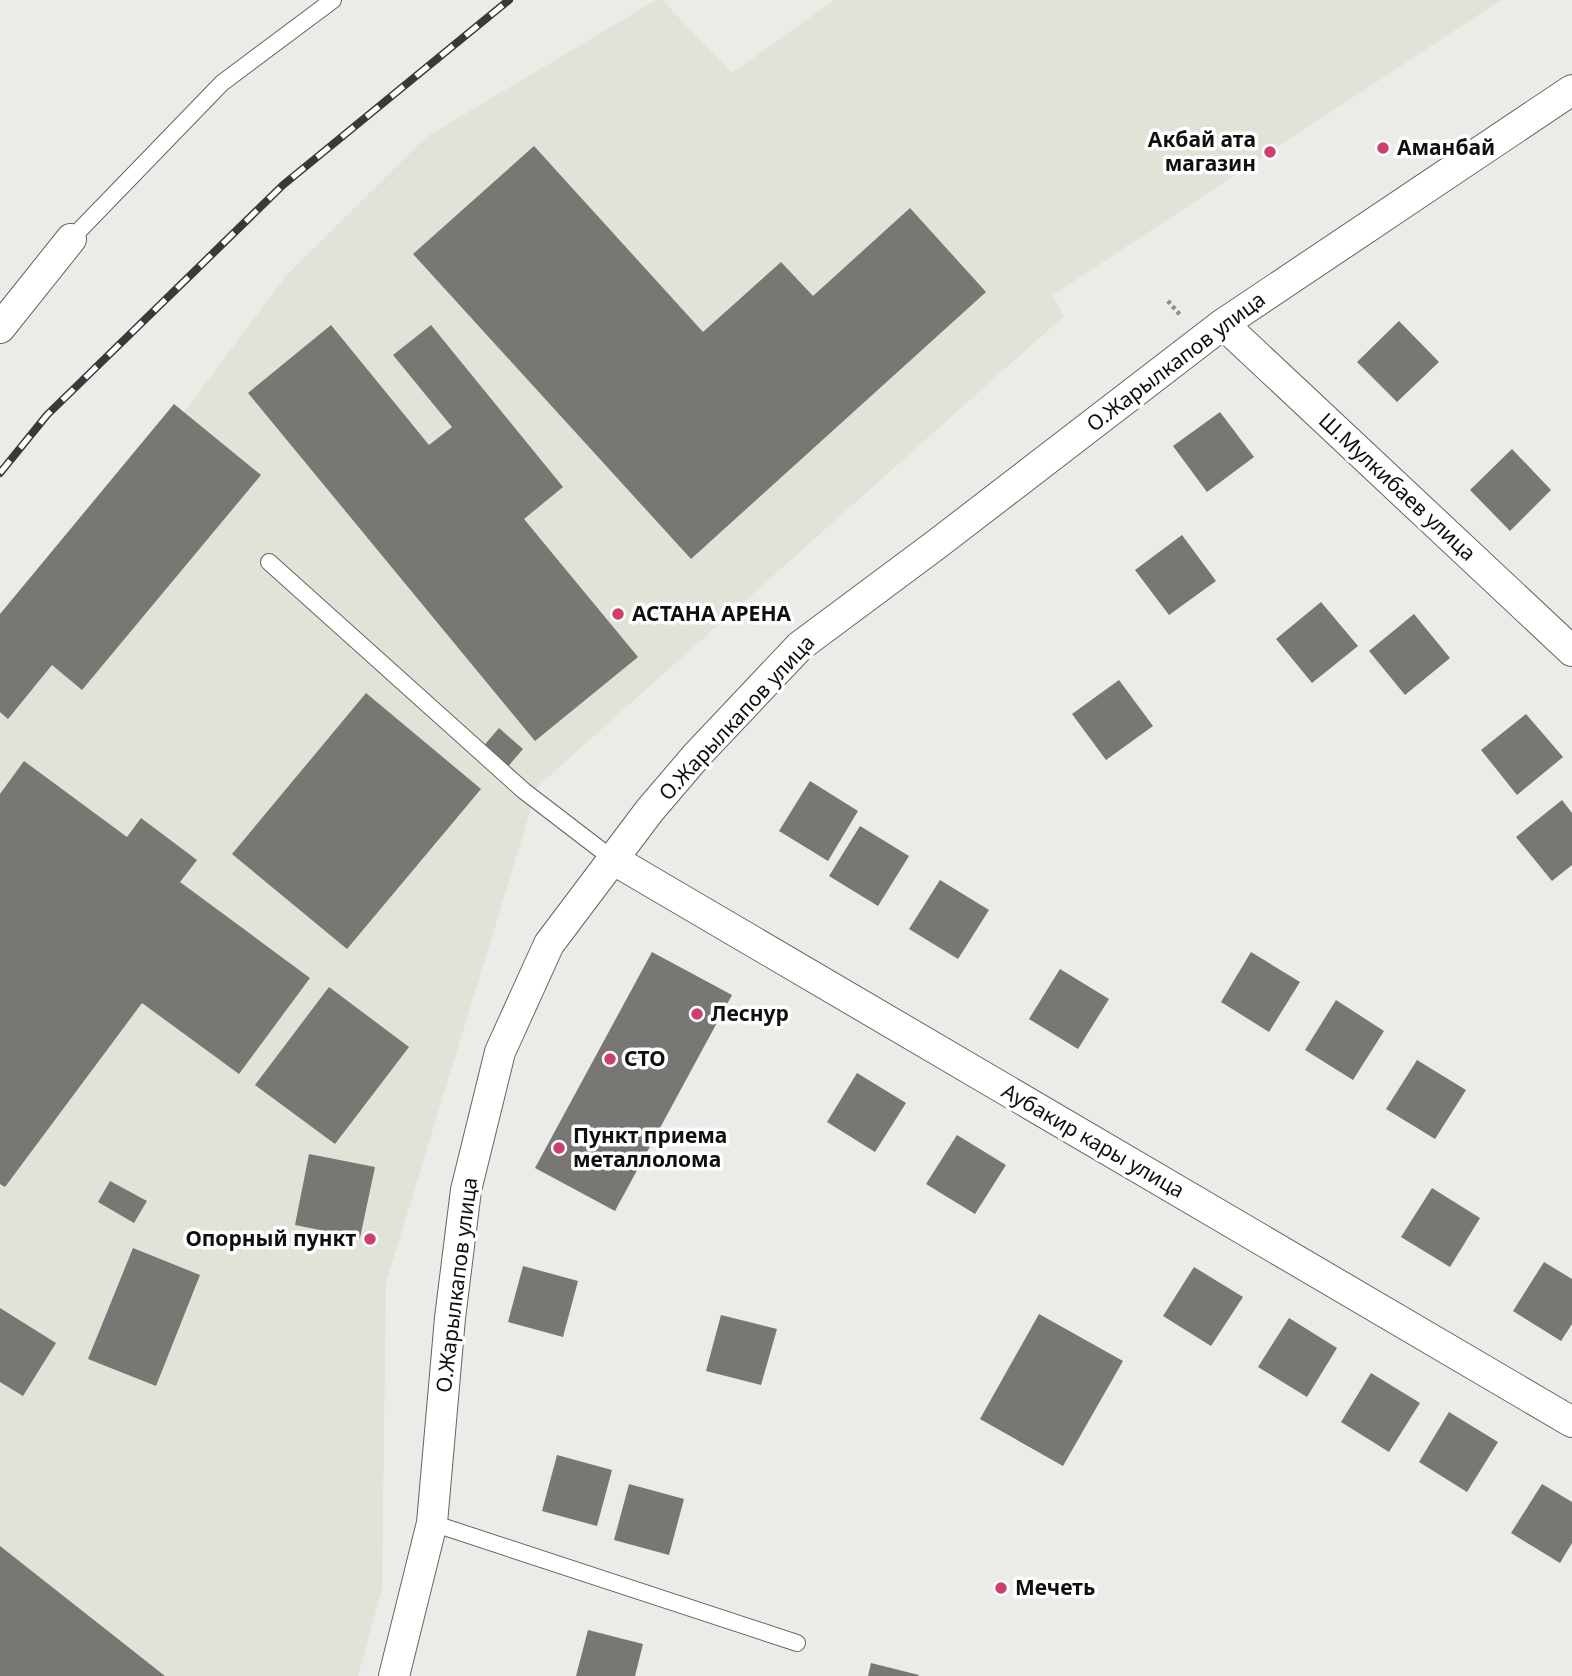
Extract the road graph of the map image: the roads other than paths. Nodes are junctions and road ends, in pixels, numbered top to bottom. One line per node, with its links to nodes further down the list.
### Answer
1 (333, 0): 3 (lane)
2 (1572, 90): 4 (street, О.Жарылкапов улица)
3 (71, 239): 5 (street)
4 (1223, 324): 7 (street, Ш.Мулкибаев улица); 8 (street, О.Жарылкапов улица)
5 (0, 328)
6 (269, 562): 8 (lane)
7 (1572, 651)
8 (614, 860): 9 (street, Аубакир кары улица); 10 (street, О.Жарылкапов улица)
9 (1572, 1422)
10 (432, 1523): 11 (lane); 12 (street, О.Жарылкапов улица)
11 (797, 1643)
12 (394, 1676)

